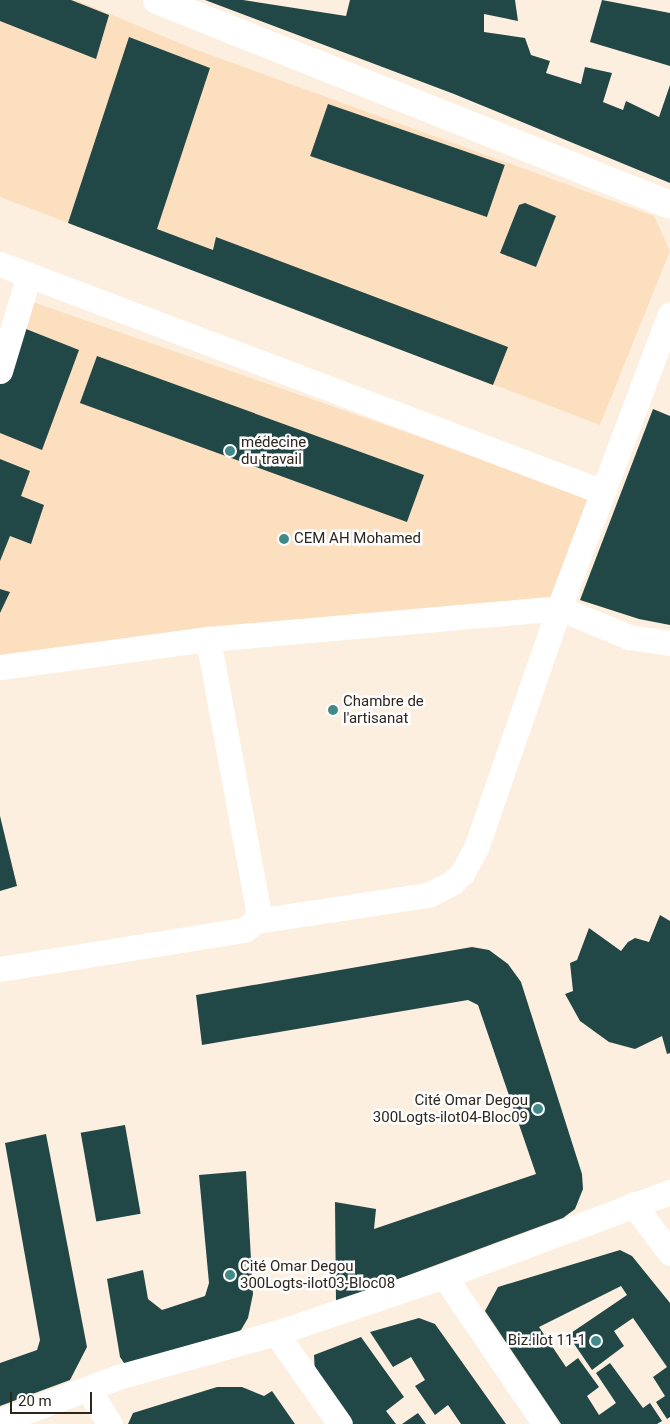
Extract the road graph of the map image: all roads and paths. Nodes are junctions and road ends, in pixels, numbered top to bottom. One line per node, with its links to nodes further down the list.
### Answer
1 (157, 0): 2 (main road)
2 (670, 205)
3 (0, 264): 4 (street)
4 (29, 275): 6 (street); 7 (street)
5 (670, 314): 7 (street)
6 (0, 370)
7 (603, 492): 8 (street)
8 (559, 608): 9 (street); 10 (street); 12 (street)
9 (208, 639): 11 (street); 12 (street)
10 (670, 643)
11 (0, 667)
12 (256, 921): 13 (street)
13 (0, 969)
14 (670, 1192): 15 (street)
15 (633, 1204): 16 (street); 17 (street)
16 (670, 1253)
17 (444, 1276): 18 (street); 23 (street)
18 (276, 1333): 19 (street); 22 (street)
19 (88, 1389): 20 (street); 21 (street)
20 (0, 1421)
21 (110, 1424)
22 (340, 1424)
23 (545, 1424)

